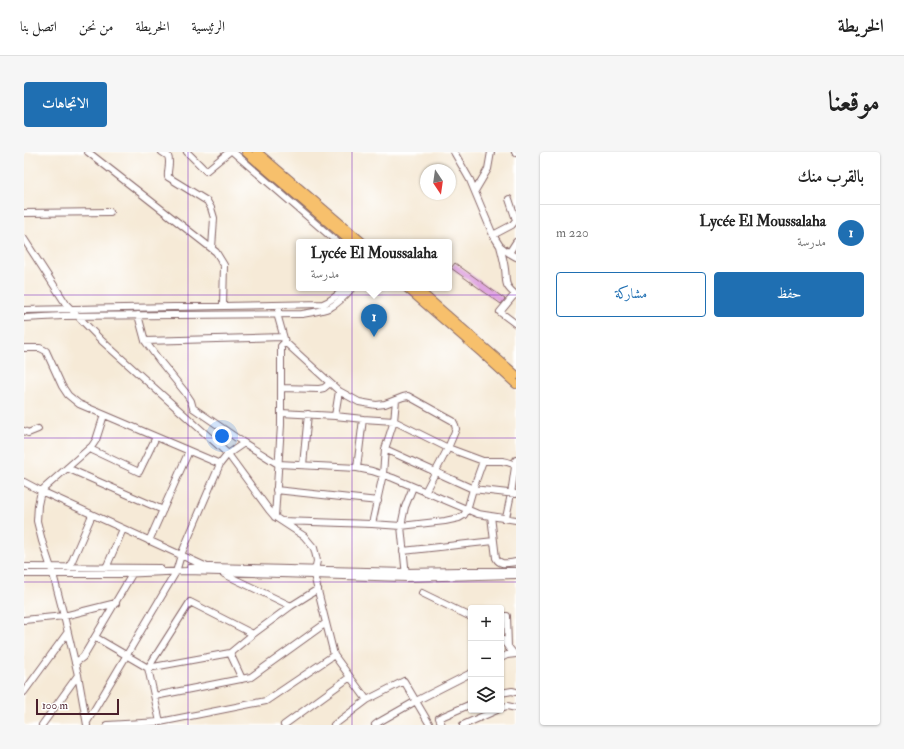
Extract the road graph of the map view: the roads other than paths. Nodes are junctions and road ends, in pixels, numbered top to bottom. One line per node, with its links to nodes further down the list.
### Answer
1 (88, 152): 22 (street)
2 (162, 152): 22 (street)
3 (187, 152): 4 (street)
4 (229, 152)
5 (234, 152): 17 (street)
6 (246, 152): 18 (main road)
7 (257, 152): 19 (main road)
8 (454, 152): 10 (street)
9 (491, 152): 10 (street)
10 (475, 191): 15 (street)
11 (508, 200): 14 (street)
12 (110, 212): 13 (street)
13 (24, 213)
14 (516, 220): 15 (street)
15 (493, 235): 21 (street)
16 (24, 239): 32 (street)
17 (334, 239)
18 (348, 239)
19 (358, 239)
20 (516, 242): 23 (street)
21 (500, 246): 23 (street); 29 (street)
22 (212, 248): 31 (street)
23 (509, 252): 24 (street)
24 (516, 257)
25 (342, 291): 30 (street)
26 (349, 291): 34 (street)
27 (410, 291): 44 (main road)
28 (419, 291): 42 (main road)
29 (515, 294): 38 (street)
30 (279, 304): 31 (street); 34 (street)
31 (223, 306): 32 (street)
32 (70, 308): 33 (street); 36 (street)
33 (24, 310)
34 (278, 314): 35 (street); 39 (street)
35 (138, 315): 36 (street); 40 (street)
36 (78, 316): 37 (street); 62 (street)
37 (24, 318)
38 (516, 324)
39 (284, 340): 40 (street); 43 (street); 45 (street)
40 (145, 341): 57 (street)
41 (24, 348): 50 (street)
42 (516, 375)
43 (330, 383): 45 (street); 46 (street)
44 (516, 384)
45 (281, 388): 48 (street)
46 (339, 391): 47 (street); 51 (street)
47 (396, 400): 53 (street); 58 (street)
48 (281, 413): 49 (street); 66 (street)
49 (308, 414): 51 (street); 67 (street)
50 (104, 415): 56 (street); 59 (street)
51 (336, 416): 52 (street)
52 (362, 419): 53 (street); 69 (street)
53 (394, 421): 58 (street); 60 (street)
54 (38, 429): 55 (street)
55 (24, 431)
56 (156, 437): 59 (street); 61 (street)
57 (244, 443): 62 (street); 66 (street)
58 (448, 448): 63 (street); 70 (street)
59 (90, 449): 68 (street)
60 (385, 449): 70 (street); 71 (street)
61 (189, 451): 65 (street); 80 (street)
62 (228, 454): 65 (street); 83 (street)
63 (483, 461): 64 (street); 74 (street)
64 (516, 463): 78 (street)
65 (220, 464): 94 (street)
66 (278, 464): 67 (street); 75 (street)
67 (303, 465): 69 (street)
68 (67, 468): 76 (street); 80 (street)
69 (357, 468): 71 (street)
70 (435, 472): 74 (street); 77 (street)
71 (383, 474): 73 (street); 79 (street)
72 (24, 482): 76 (street)
73 (413, 487): 77 (street); 89 (street)
74 (473, 489): 78 (street); 81 (street)
75 (276, 490): 79 (street); 83 (street)
76 (41, 491): 82 (street); 101 (street)
77 (425, 492): 81 (street)
78 (513, 494): 85 (street)
79 (378, 500): 88 (street)
80 (163, 510): 91 (street)
81 (467, 510): 84 (street); 89 (street)
82 (92, 515): 90 (street); 98 (street)
83 (275, 516): 87 (street)
84 (491, 516): 85 (street); 92 (street)
85 (506, 518): 86 (street)
86 (516, 520)
87 (282, 521): 88 (street); 105 (street)
88 (372, 524): 89 (street)
89 (401, 526): 93 (street)
90 (123, 529): 91 (street); 99 (street)
91 (149, 541): 94 (street)
92 (494, 541): 93 (street); 95 (street)
93 (403, 551): 107 (street)
94 (181, 555): 97 (street); 100 (street)
95 (516, 562)
96 (24, 567): 101 (street)
97 (208, 567): 100 (street); 105 (street)
98 (69, 568): 99 (street); 101 (street)
99 (106, 568): 102 (street)
100 (176, 570): 102 (street); 104 (street); 125 (street)
101 (52, 571): 102 (street); 106 (street); 114 (street)
102 (134, 571): 111 (street)
103 (516, 571): 107 (street)
104 (221, 572): 105 (street); 112 (street)
105 (314, 572): 107 (street); 109 (street)
106 (24, 574)
107 (406, 575): 108 (street)
108 (516, 575)
109 (318, 589): 112 (street); 117 (street)
110 (422, 593): 113 (street)
111 (116, 603): 114 (street); 120 (street)
112 (291, 606): 119 (street)
113 (468, 615)
114 (64, 616): 116 (street); 118 (street)
115 (504, 616): 122 (street)
116 (24, 620)
117 (326, 623): 126 (street); 133 (street)
118 (67, 633): 128 (street); 134 (street)
119 (253, 634): 123 (street); 129 (street)
120 (95, 638): 125 (street); 128 (street)
121 (503, 641): 122 (street)
122 (508, 647): 124 (street)
123 (230, 653): 129 (street); 133 (street)
124 (515, 654): 127 (street)
125 (126, 655): 129 (street); 145 (street)
126 (334, 655): 132 (street); 144 (street)
127 (504, 656)
128 (75, 663): 130 (street)
129 (148, 668): 137 (street)
130 (78, 675): 145 (street); 146 (street)
131 (468, 675): 139 (street)
132 (350, 677): 138 (street); 149 (street)
133 (242, 679): 137 (street)
134 (24, 692)
135 (504, 692): 136 (street)
136 (516, 692)
137 (155, 696): 144 (street)
138 (367, 700): 139 (street); 150 (street)
139 (416, 701): 151 (street); 152 (street)
140 (468, 705): 153 (street)
141 (504, 707): 142 (street)
142 (516, 708)
143 (490, 713): 154 (street)
144 (160, 722): 148 (street)
145 (87, 723)
146 (42, 725)
147 (107, 725): 148 (street)
148 (110, 725)
149 (284, 725)
150 (334, 725)
151 (375, 725)
152 (430, 725)
153 (442, 725)
154 (463, 725)

